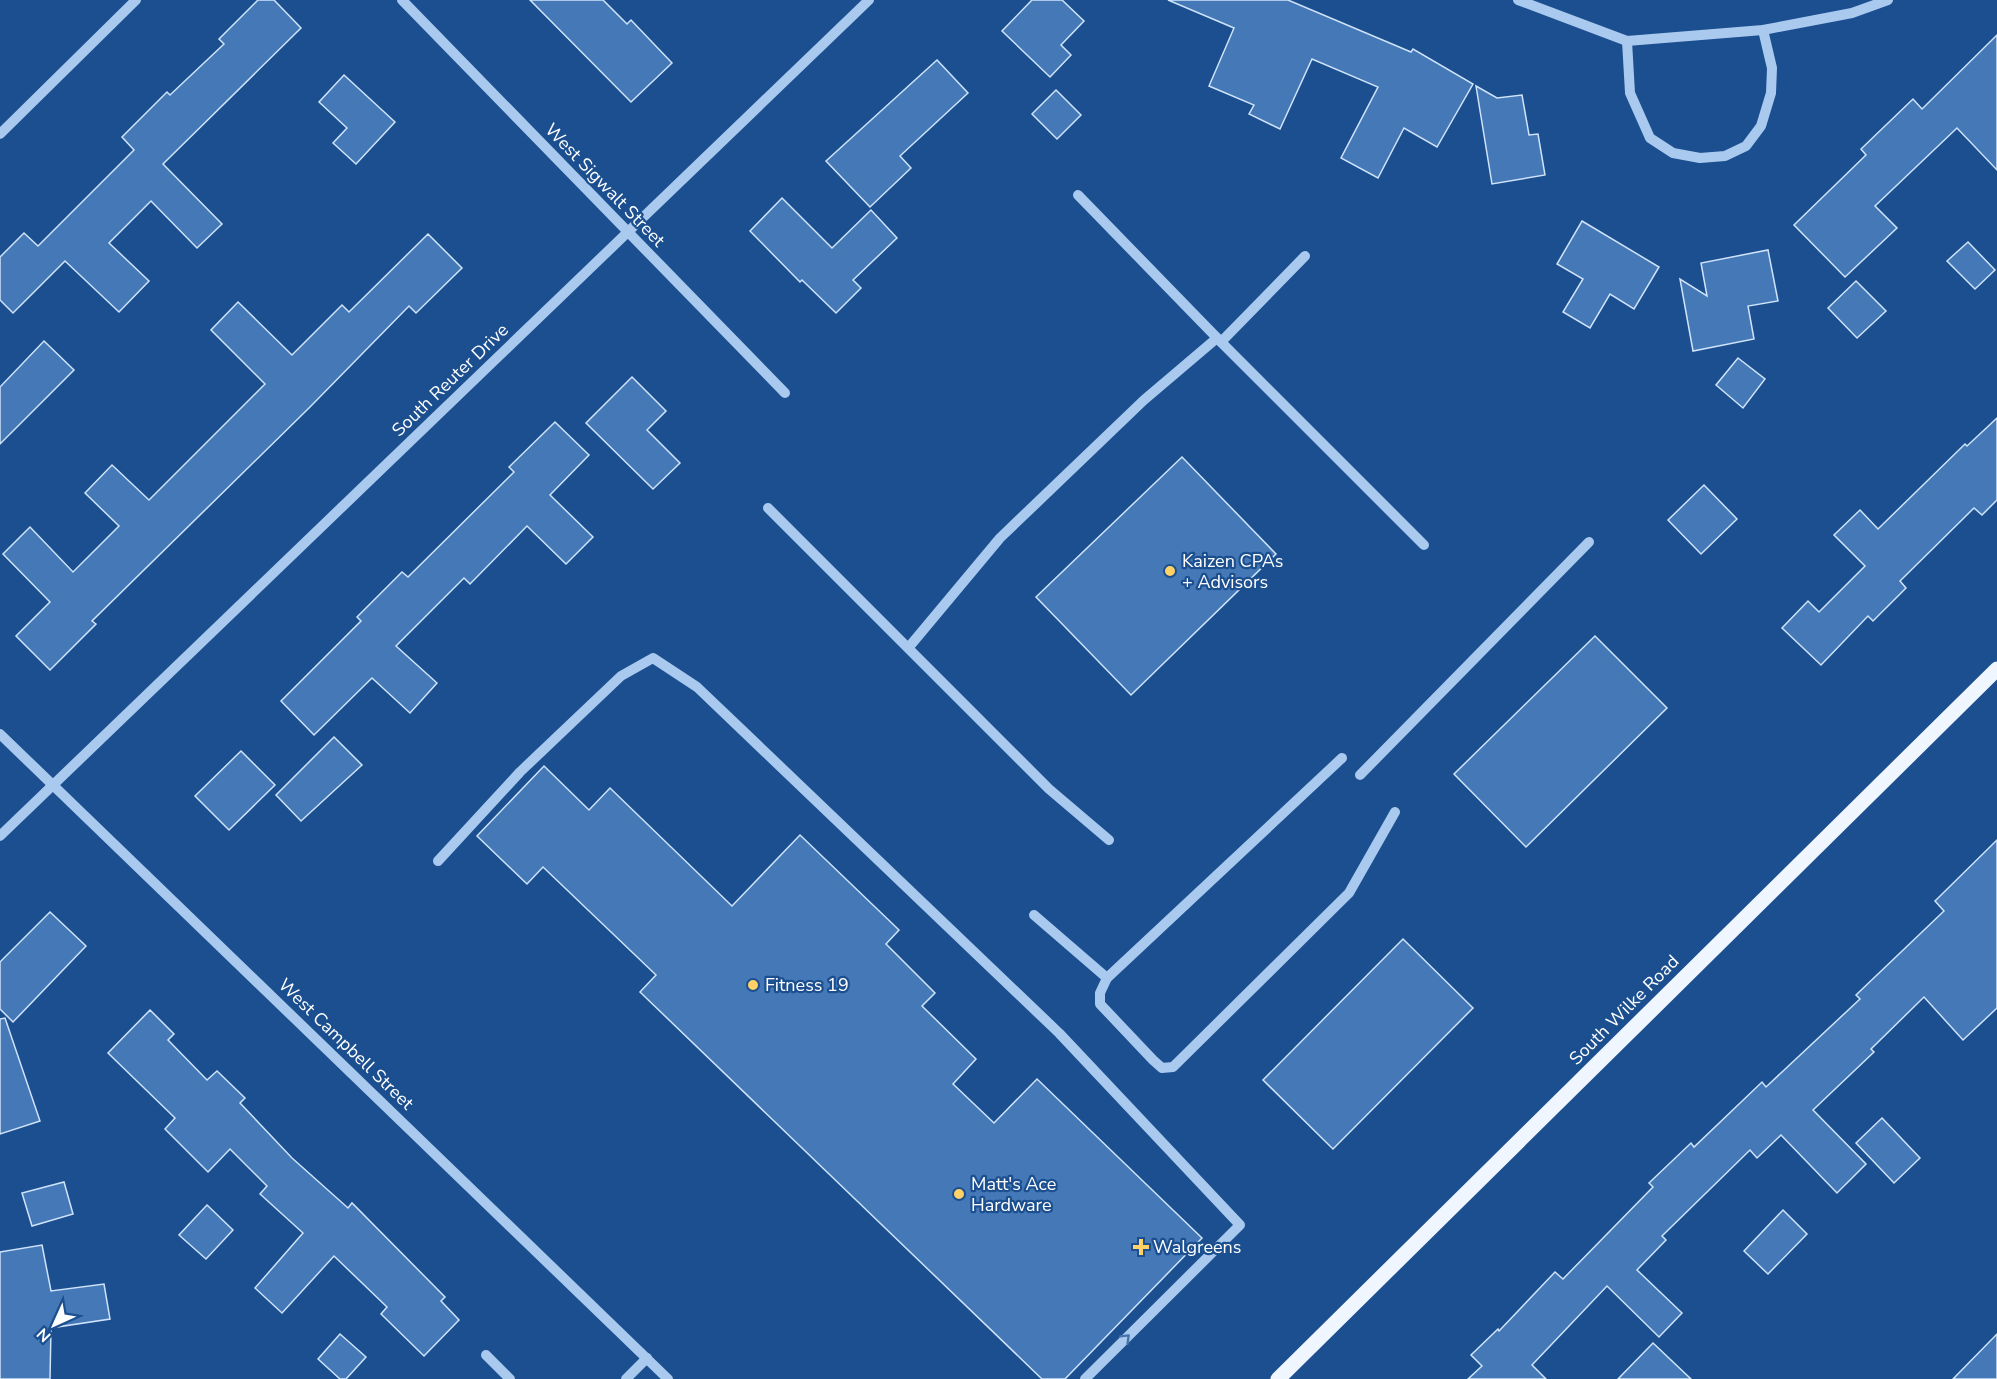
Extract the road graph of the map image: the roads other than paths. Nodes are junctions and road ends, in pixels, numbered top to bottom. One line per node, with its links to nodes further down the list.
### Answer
1 (136, 0): 8 (street)
2 (402, 0): 10 (street, West Sigwalt Street)
3 (869, 0): 10 (street, South Reuter Drive)
4 (1518, 0): 7 (street)
5 (1888, 0): 6 (street)
6 (1763, 30): 7 (street); 7 (street)
7 (1627, 41)
8 (0, 134)
9 (1078, 195): 12 (street)
10 (628, 231): 13 (street, West Sigwalt Street); 22 (street, South Reuter Drive)
11 (1305, 256): 12 (street)
12 (1219, 340): 16 (street); 17 (street)
13 (785, 393)
14 (768, 508): 17 (street)
15 (1589, 542): 21 (street)
16 (1424, 545)
17 (909, 647): 25 (street)
18 (1997, 669): 35 (main road, South Wilke Road)
19 (0, 734): 22 (street, West Campbell Street)
20 (1342, 758): 28 (street)
21 (1360, 776)
22 (54, 785): 24 (street, South Reuter Drive); 30 (street, West Campbell Street)
23 (1395, 812): 28 (street)
24 (0, 836)
25 (1109, 840)
26 (438, 861): 34 (street, one-way to 26)
27 (1034, 915): 28 (street)
28 (1107, 978)
29 (486, 1356): 31 (street)
30 (647, 1358): 32 (street); 33 (street, West Campbell Street)
31 (510, 1379)
32 (626, 1379)
33 (668, 1379)
34 (1085, 1379)
35 (1278, 1379)

